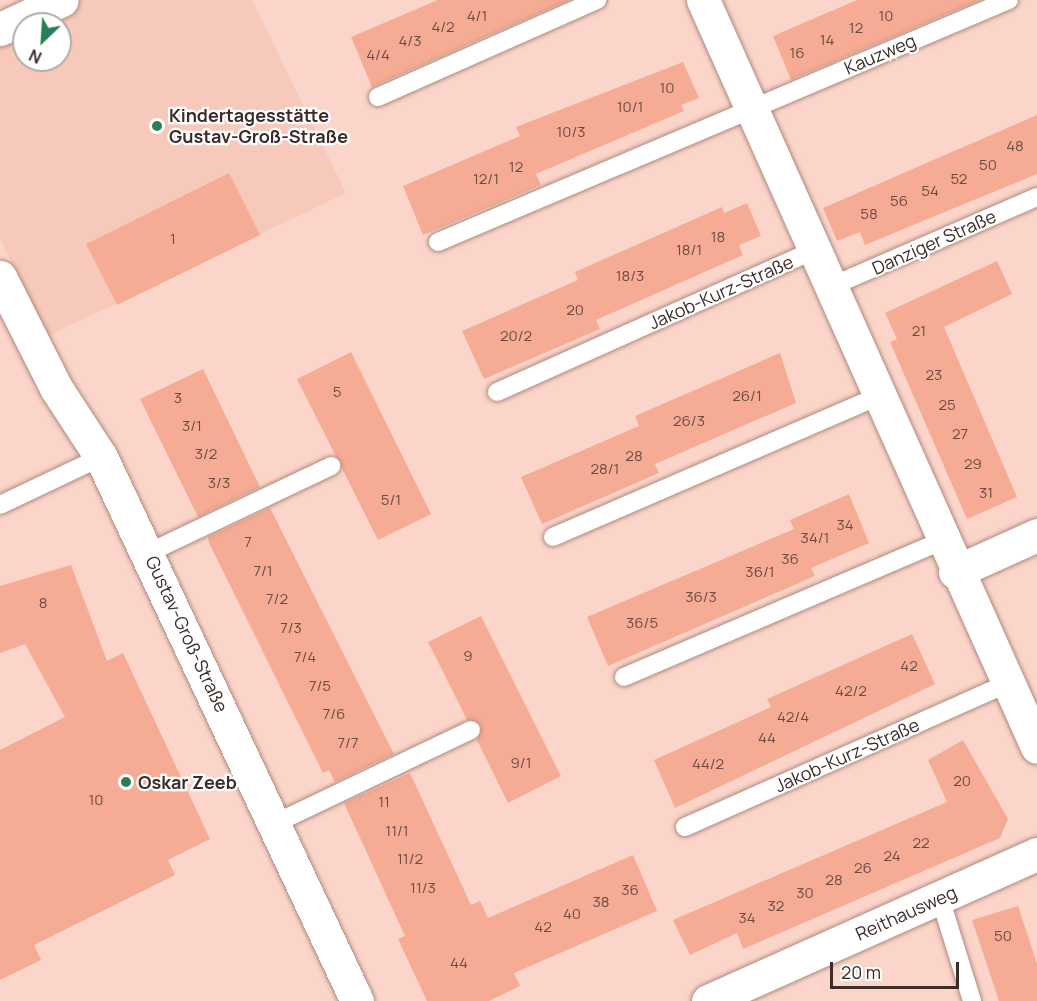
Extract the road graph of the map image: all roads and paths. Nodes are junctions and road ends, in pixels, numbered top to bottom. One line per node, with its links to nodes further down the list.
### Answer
1 (597, 0): 6 (lane)
2 (703, 0): 7 (street, Jakob-Kurz-Straße)
3 (1009, 0): 7 (lane, Kauzweg)
4 (60, 1): 5 (street)
5 (0, 29)
6 (378, 97)
7 (752, 109): 9 (lane); 10 (street, Jakob-Kurz-Straße)
8 (1037, 197): 12 (lane, Danziger Straße)
9 (438, 242)
10 (814, 250): 12 (street, Jakob-Kurz-Straße); 13 (lane, Jakob-Kurz-Straße)
11 (0, 277): 15 (street, Gustav-Groß-Straße)
12 (830, 287): 14 (street, Jakob-Kurz-Straße)
13 (497, 392)
14 (877, 397): 19 (lane); 20 (street, Jakob-Kurz-Straße)
15 (101, 457): 17 (lane); 21 (street, Gustav-Groß-Straße)
16 (331, 466): 21 (lane)
17 (0, 505)
18 (1037, 535): 22 (street)
19 (552, 537)
20 (942, 542): 22 (street, Jakob-Kurz-Straße); 23 (lane)
21 (148, 553): 27 (street, Gustav-Groß-Straße)
22 (955, 572): 24 (street, Jakob-Kurz-Straße)
23 (624, 677)
24 (1021, 694): 26 (street, Jakob-Kurz-Straße); 28 (lane, Jakob-Kurz-Straße)
25 (471, 730): 27 (lane)
26 (1037, 747)
27 (276, 823): 31 (street, Gustav-Groß-Straße)
28 (685, 827)
29 (1037, 854): 30 (street, Reithausweg)
30 (940, 898): 32 (street, Reithausweg); 33 (lane)
31 (357, 1001)
32 (708, 1001)
33 (972, 1001)

